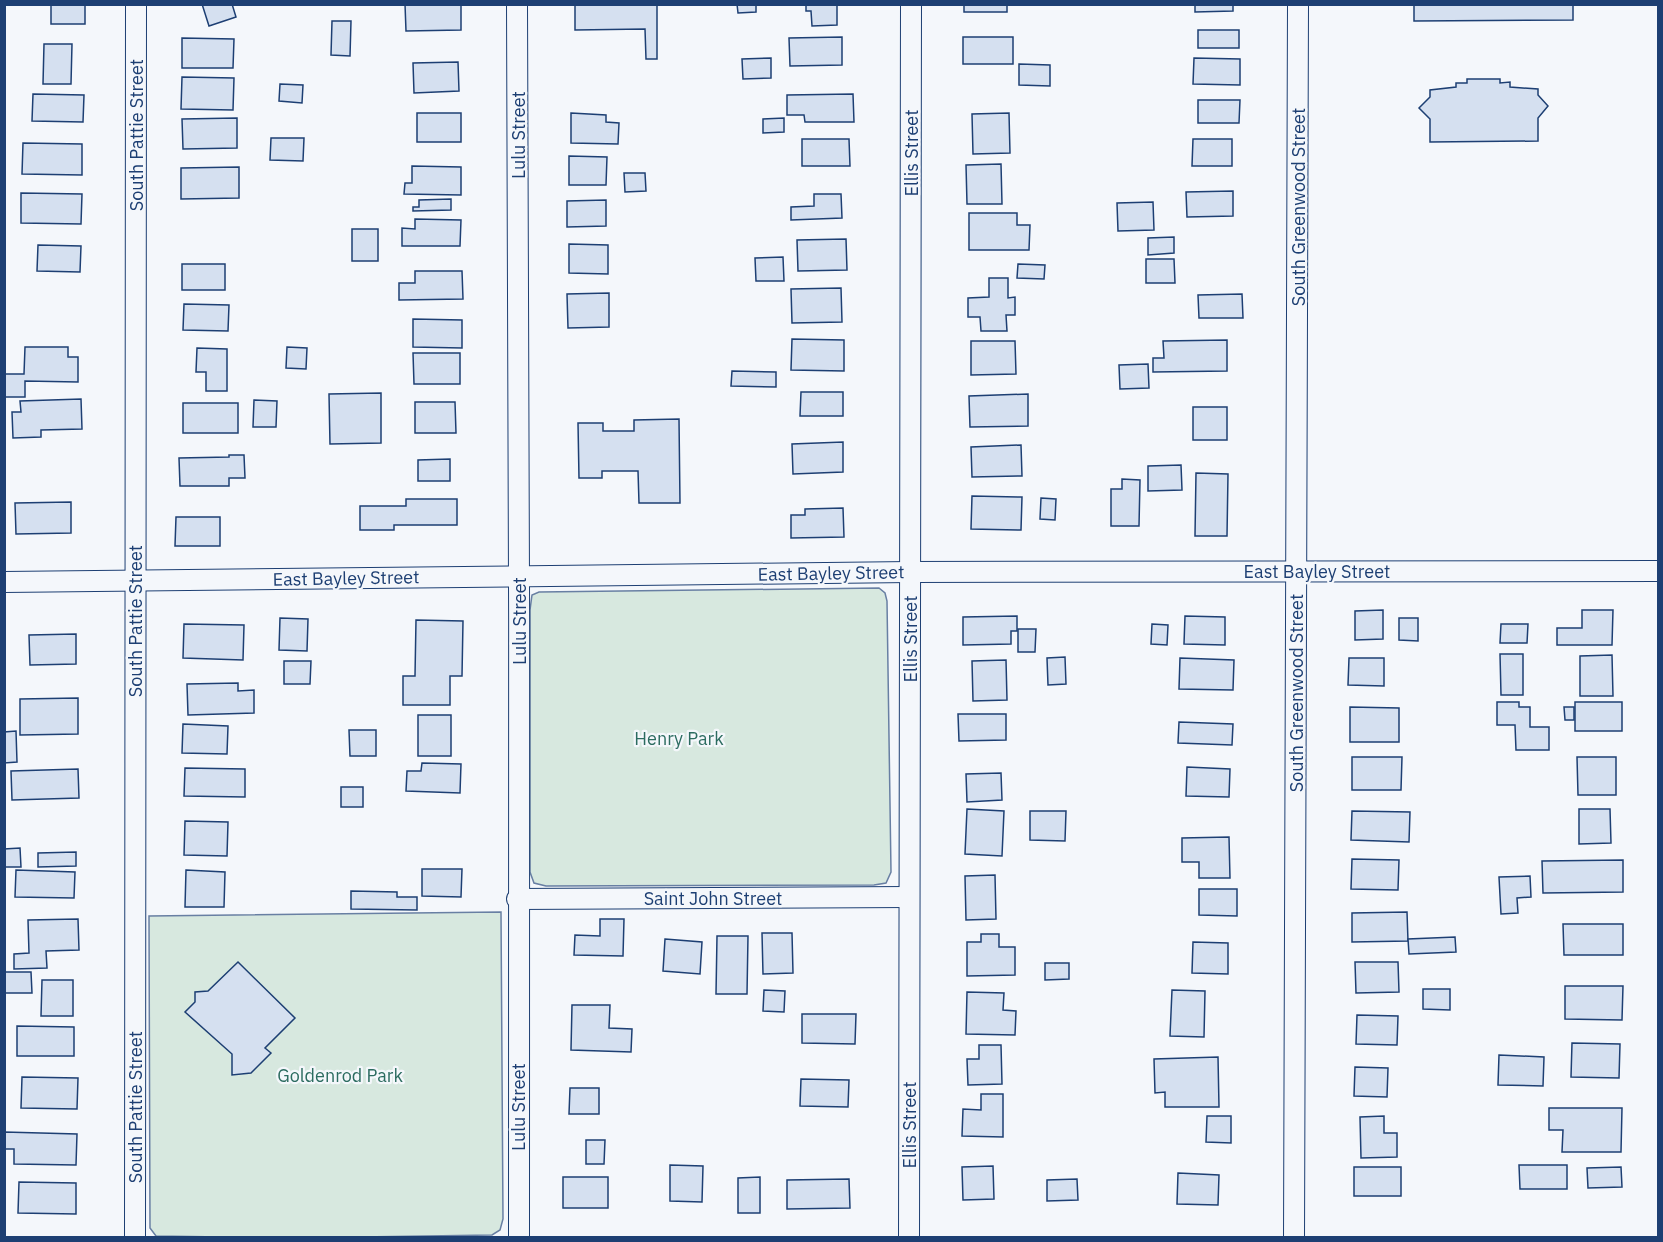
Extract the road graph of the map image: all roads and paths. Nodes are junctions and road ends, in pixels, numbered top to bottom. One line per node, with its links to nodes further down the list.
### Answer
1 (136, 4): 9 (street, South Pattie Street)
2 (517, 4): 8 (street, Lulu Street)
3 (911, 4): 7 (street, Ellis Street)
4 (1298, 4): 5 (street, South Greenwood Street)
5 (1296, 571): 6 (street, East Bayley Street); 7 (street, East Bayley Street); 16 (street, South Greenwood Street)
6 (1659, 571)
7 (910, 572): 8 (street, East Bayley Street); 11 (street, Ellis Street)
8 (519, 576): 9 (street, East Bayley Street); 12 (street, Lulu Street)
9 (135, 580): 10 (street, East Bayley Street); 13 (street, South Pattie Street)
10 (4, 582)
11 (909, 897): 12 (street, Saint John Street); 15 (street, Ellis Street)
12 (517, 900): 14 (street, Lulu Street)
13 (135, 1238)
14 (519, 1238)
15 (909, 1238)
16 (1294, 1238)

